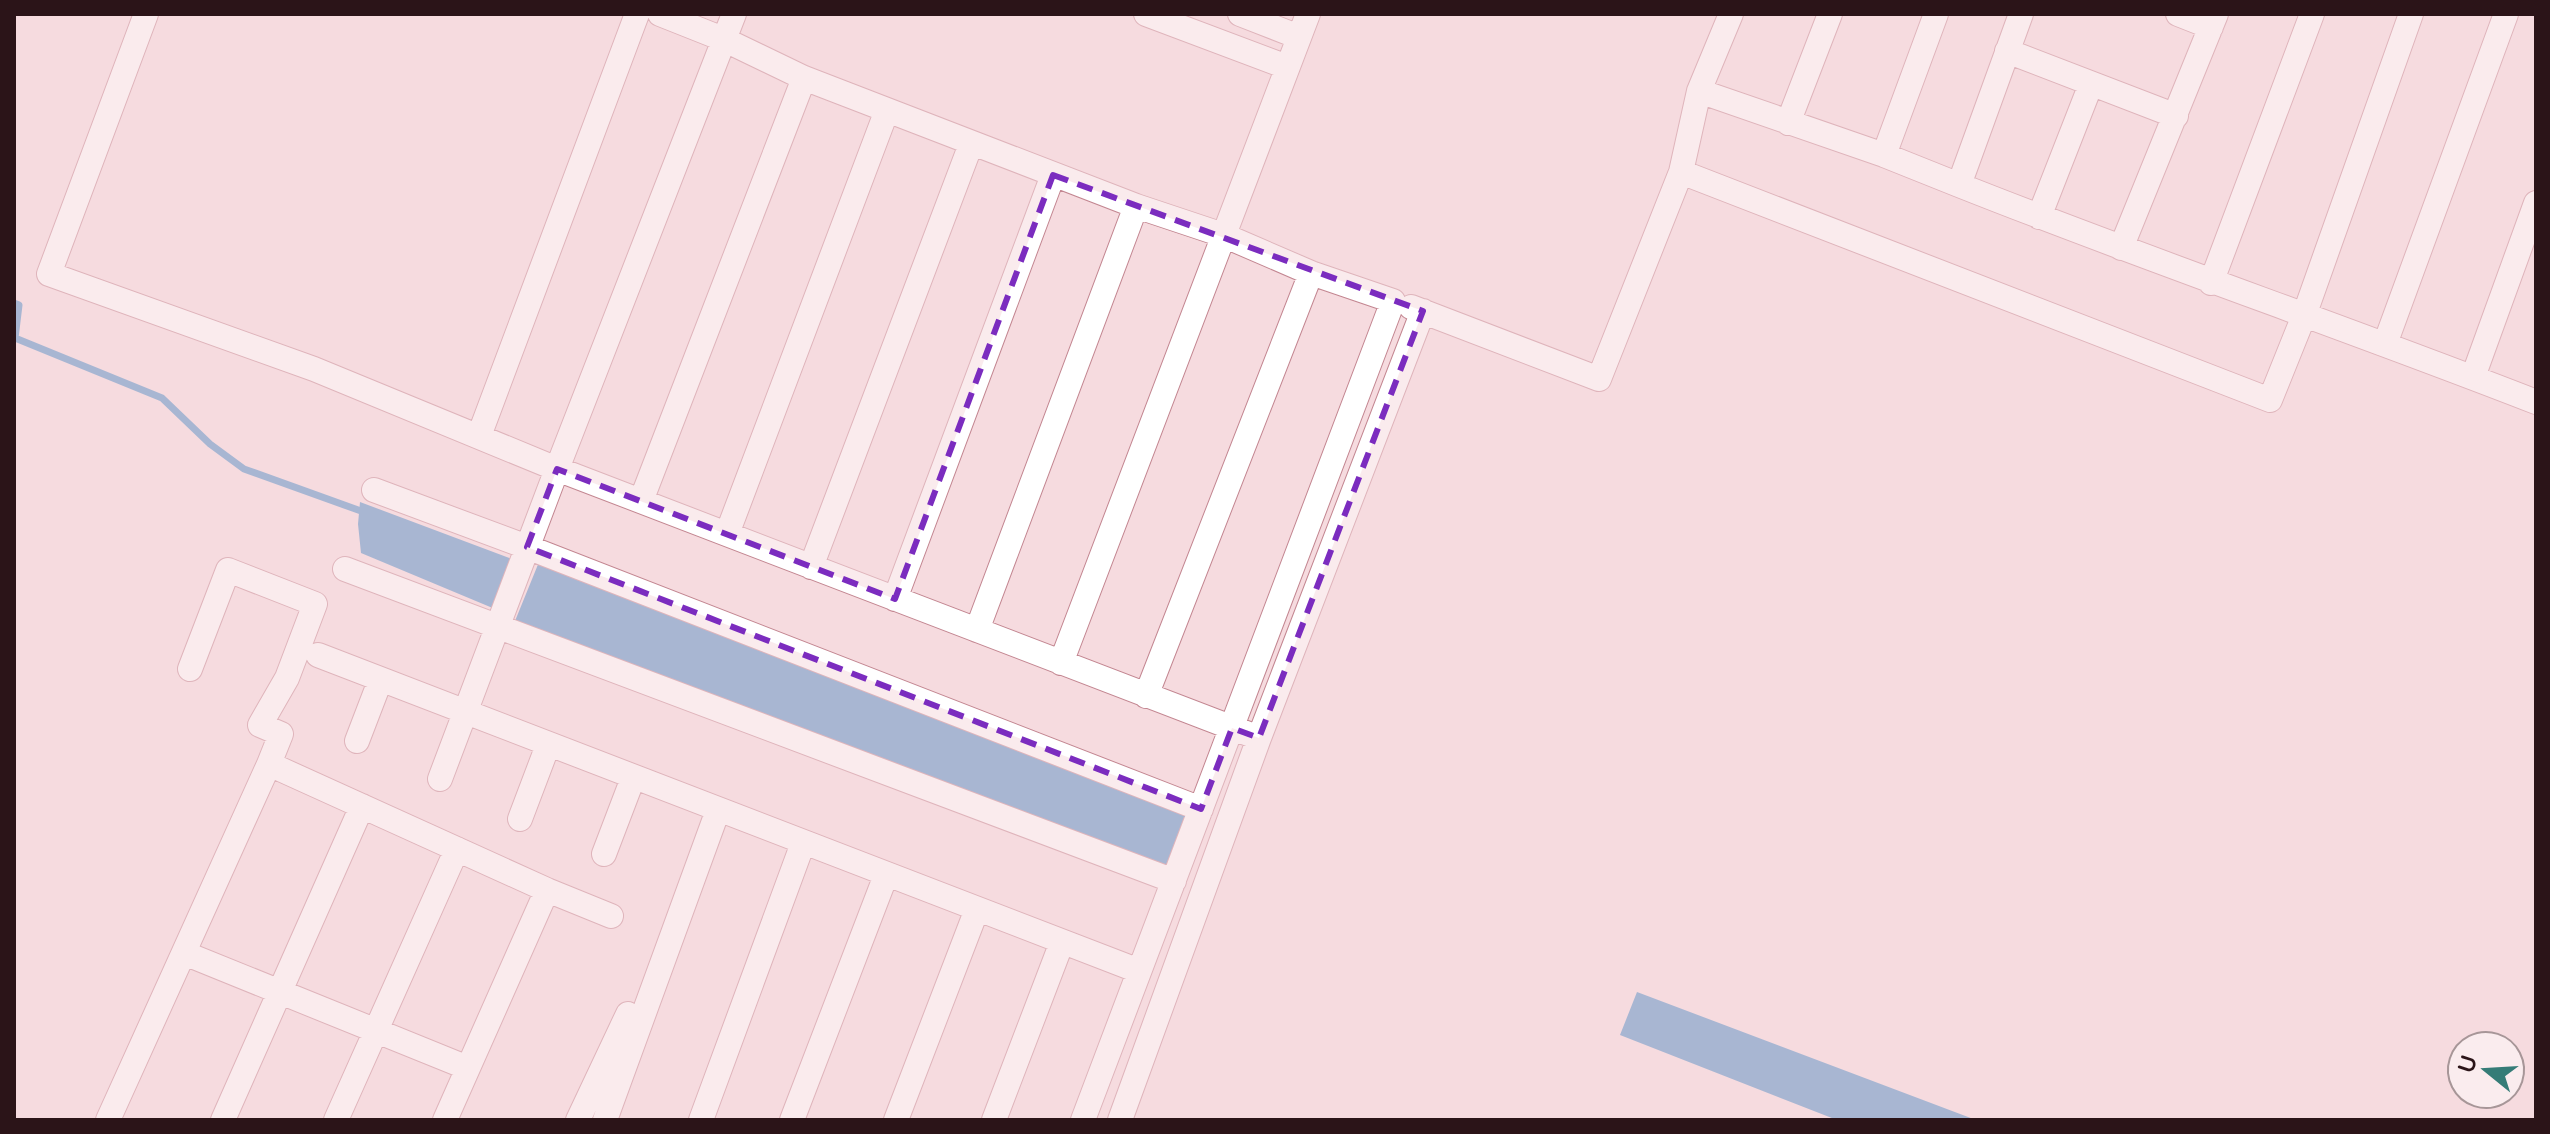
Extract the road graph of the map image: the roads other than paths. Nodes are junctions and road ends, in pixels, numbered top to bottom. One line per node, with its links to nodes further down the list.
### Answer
1 (146, 14): 44 (street)
2 (637, 14): 44 (street)
3 (660, 14): 17 (street)
4 (734, 14): 17 (street)
5 (1146, 14): 19 (street)
6 (1240, 14): 16 (street)
7 (1731, 14): 22 (street)
8 (1830, 14): 25 (street)
9 (1936, 14): 27 (street)
10 (2021, 14): 18 (street)
11 (2178, 14): 15 (street)
12 (2312, 14): 37 (street)
13 (2411, 14): 40 (street)
14 (2506, 14): 41 (street)
15 (2213, 20): 24 (street)
16 (1303, 25): 19 (street)
17 (723, 39): 20 (street); 45 (street)
18 (2007, 51): 21 (street); 30 (street)
19 (1287, 67): 34 (street)
20 (804, 78): 23 (street); 47 (street)
21 (2091, 84): 24 (street); 33 (street)
22 (1699, 91): 25 (street); 28 (street)
23 (887, 110): 26 (street); 48 (street)
24 (2176, 116): 35 (street)
25 (1788, 123): 27 (street)
26 (971, 144): 29 (street); 50 (street)
27 (1884, 155): 30 (street)
28 (1681, 172): 39 (street); 40 (street)
29 (1053, 175): 32 (street); 52 (street)
30 (1959, 185): 33 (street)
31 (2536, 203): 42 (street)
32 (1136, 206): 34 (street); 54 (street)
33 (2039, 217): 35 (street)
34 (1223, 235): 36 (street); 56 (street)
35 (2121, 248): 37 (street)
36 (1311, 273): 38 (street); 59 (street)
37 (2211, 283): 40 (street)
38 (1393, 301): 39 (street); 61 (street)
39 (1423, 311): 62 (street)
40 (2305, 313): 41 (street)
41 (2385, 344): 42 (street)
42 (2473, 377): 43 (street)
43 (2536, 402)
44 (479, 436): 45 (street)
45 (557, 469): 47 (street); 49 (street)
46 (374, 490): 49 (street)
47 (641, 501): 48 (street)
48 (727, 534): 50 (street)
49 (527, 547): 53 (street); 69 (street)
50 (811, 567): 52 (street)
51 (345, 569): 53 (street)
52 (895, 599): 54 (street)
53 (498, 626): 60 (street); 76 (street)
54 (977, 630): 56 (street)
55 (318, 655): 58 (street)
56 (1061, 663): 59 (street)
57 (190, 669): 65 (street)
58 (380, 681): 60 (street); 63 (street)
59 (1146, 696): 61 (street)
60 (465, 714): 64 (street); 67 (street)
61 (1232, 728): 62 (street); 69 (street)
62 (1259, 738): 98 (street)
63 (357, 741)
64 (548, 745): 66 (street); 71 (street)
65 (269, 764): 68 (street); 82 (street)
66 (633, 778): 70 (street); 74 (street)
67 (440, 779)
68 (362, 806): 73 (street); 84 (street)
69 (1201, 809): 76 (street)
70 (718, 810): 72 (street); 77 (street)
71 (520, 819)
72 (803, 843): 75 (street); 93 (street)
73 (457, 849): 78 (street); 85 (street)
74 (604, 854)
75 (886, 875): 79 (street); 94 (street)
76 (1174, 881): 83 (street)
77 (689, 886): 91 (street); 92 (street)
78 (547, 890): 80 (street); 86 (street)
79 (977, 909): 81 (street); 95 (street)
80 (611, 916)
81 (1062, 942): 83 (street); 96 (street)
82 (184, 953): 84 (street); 87 (street)
83 (1139, 971): 97 (street)
84 (280, 991): 85 (street); 88 (street)
85 (376, 1030): 86 (street); 89 (street)
86 (468, 1068): 90 (street)
87 (108, 1120)
88 (223, 1120)
89 (336, 1120)
90 (445, 1120)
91 (578, 1120)
92 (605, 1120)
93 (701, 1120)
94 (792, 1120)
95 (896, 1120)
96 (994, 1120)
97 (1083, 1120)
98 (1120, 1120)

